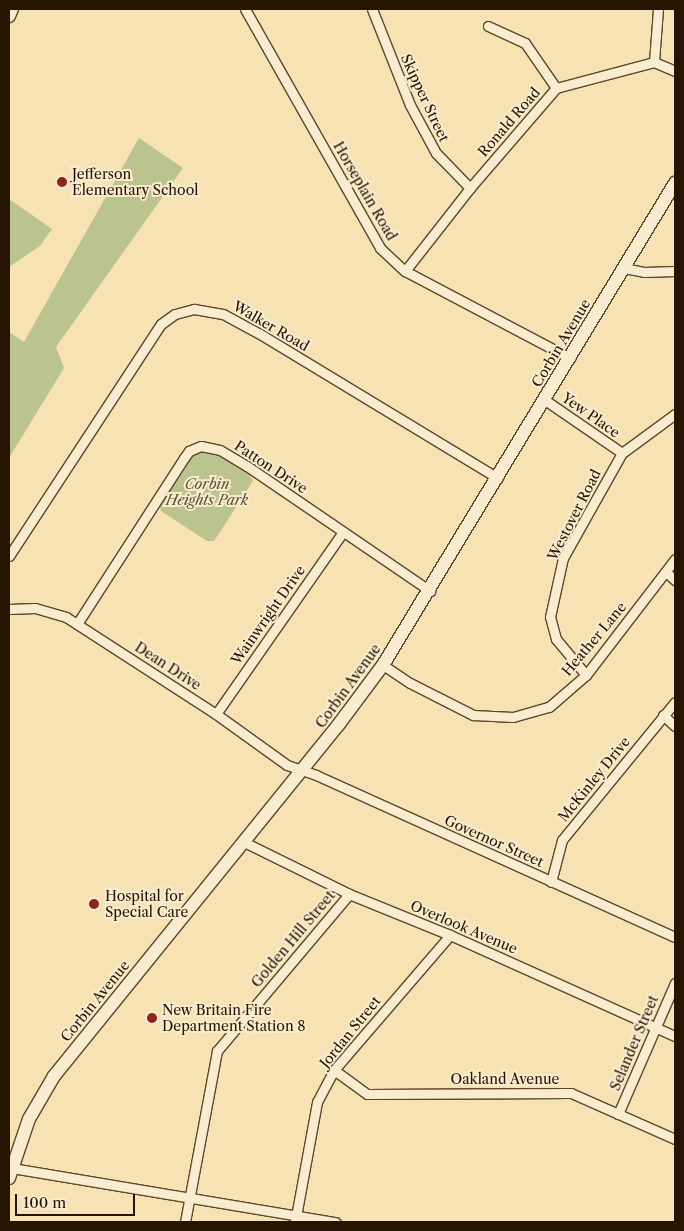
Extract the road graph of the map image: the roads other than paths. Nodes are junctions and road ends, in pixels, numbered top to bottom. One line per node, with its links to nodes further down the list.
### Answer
1 (12, 9): 5 (main road)
2 (245, 9): 13 (street, Horseplain Road)
3 (372, 9): 11 (street, Skipper Street)
4 (658, 9): 7 (street)
5 (9, 16)
6 (488, 26): 9 (street)
7 (654, 62): 8 (street); 9 (street, Ronald Road)
8 (675, 71)
9 (556, 88): 11 (street, Ronald Road)
10 (675, 183): 12 (main road, Corbin Avenue)
11 (470, 188): 13 (street, Ronald Road)
12 (624, 268): 14 (street); 15 (main road, Corbin Avenue)
13 (405, 271): 15 (street, Horseplain Road)
14 (675, 271)
15 (570, 358): 16 (main road, Corbin Avenue)
16 (545, 400): 18 (street, Yew Place); 19 (main road, Corbin Avenue)
17 (675, 414): 18 (street, Westover Road)
18 (622, 452): 29 (street, Westover Road)
19 (498, 478): 21 (street, Walker Road); 25 (main road, Corbin Avenue)
20 (343, 532): 25 (street, Patton Drive); 27 (street, Patton Drive); 31 (street, Wainwright Drive)
21 (9, 556)
22 (675, 559): 23 (street, Heather Lane)
23 (666, 572): 24 (street); 29 (street, Heather Lane)
24 (675, 580)
25 (430, 591): 28 (main road, Corbin Avenue)
26 (9, 609): 27 (street, Dean Drive)
27 (77, 624): 31 (street, Dean Drive)
28 (383, 665): 29 (street, Heather Lane); 34 (main road, Corbin Avenue)
29 (586, 674)
30 (675, 702): 32 (street, McKinley Drive)
31 (216, 714): 34 (street, Dean Drive)
32 (663, 714): 33 (street); 36 (street, McKinley Drive)
33 (675, 726)
34 (302, 770): 35 (main road, Corbin Avenue); 36 (street, Governor Street)
35 (244, 842): 37 (street, Overlook Avenue); 46 (main road, Corbin Avenue)
36 (551, 882): 39 (street, Governor Street)
37 (348, 894): 38 (street, Overlook Avenue); 47 (street, Golden Hill Street)
38 (450, 935): 41 (street, Overlook Avenue); 43 (street, Jordan Street)
39 (675, 937)
40 (675, 983): 41 (street, Selander Street)
41 (656, 1027): 42 (street, Overlook Avenue); 44 (street, Selander Street)
42 (675, 1036)
43 (334, 1070): 44 (street, Oakland Avenue); 48 (street, Jordan Street)
44 (618, 1114): 45 (street, Oakland Avenue)
45 (675, 1139)
46 (10, 1173): 47 (street)
47 (188, 1198): 48 (street); 49 (street, Golden Hill Street)
48 (296, 1219): 50 (street)
49 (185, 1222)
50 (336, 1222)

